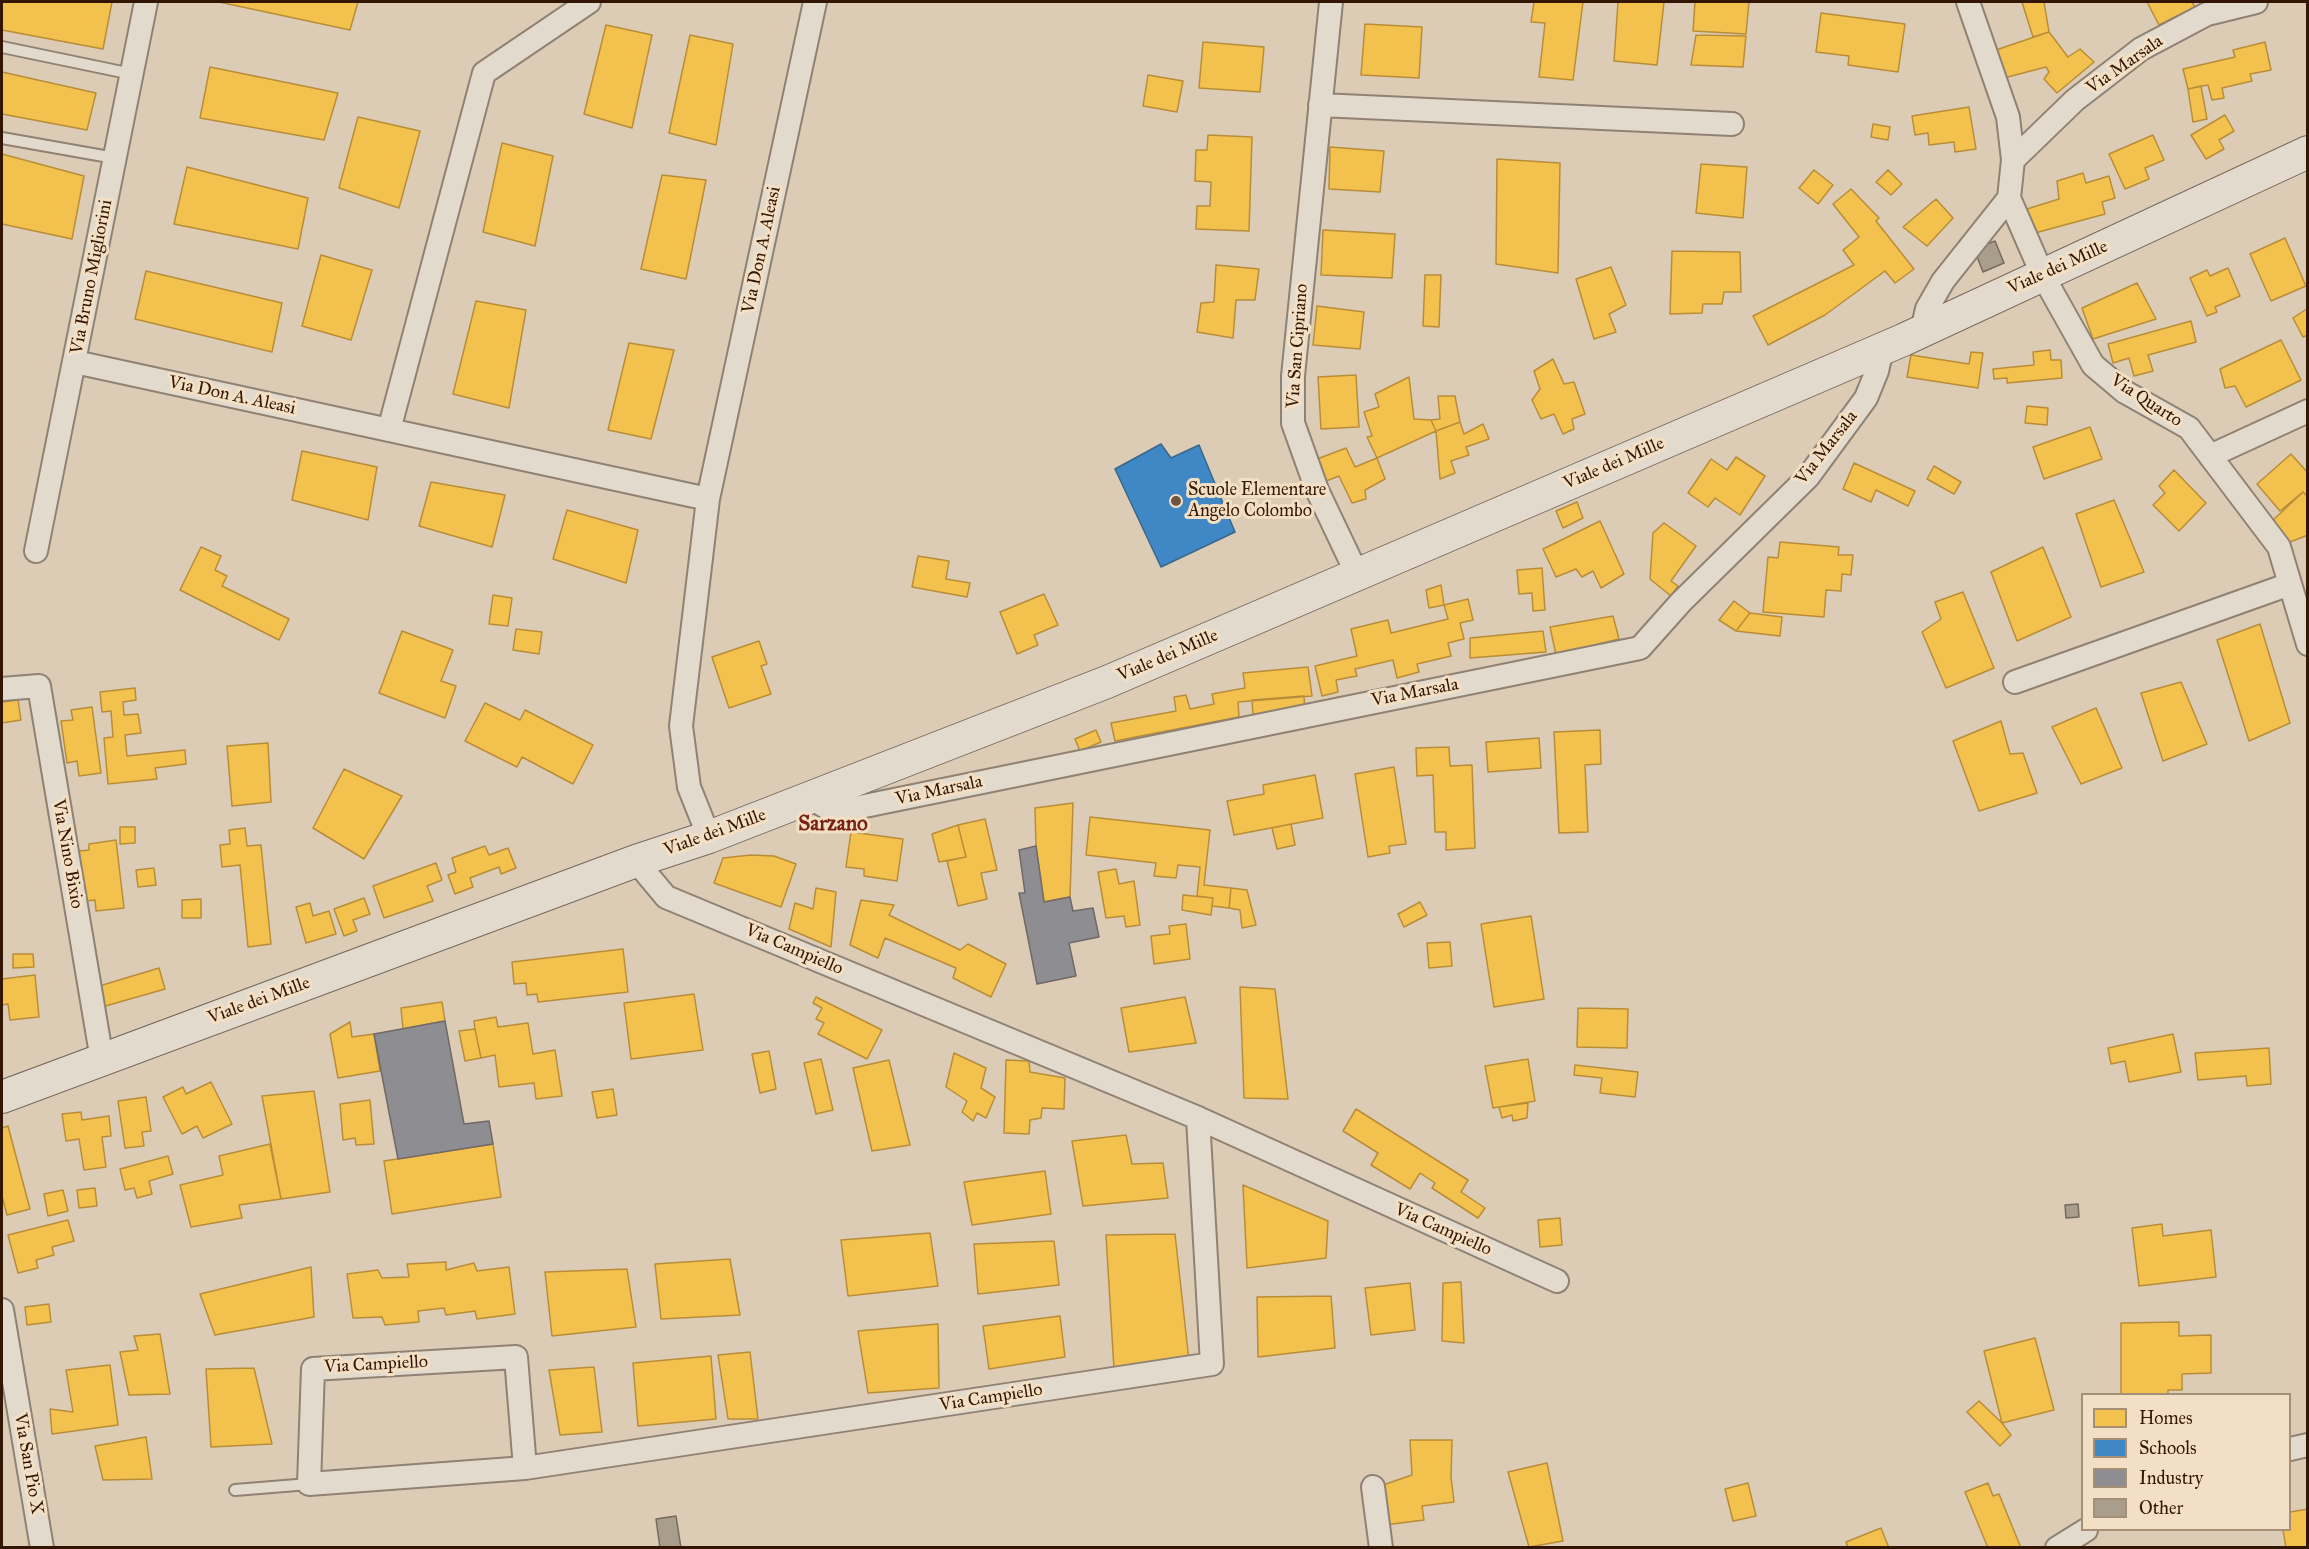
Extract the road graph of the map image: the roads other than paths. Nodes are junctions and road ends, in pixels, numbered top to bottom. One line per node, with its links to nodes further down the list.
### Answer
1 (146, 2): 8 (street, Via Bruno Migliorini)
2 (589, 2): 21 (street)
3 (815, 2): 23 (street, Via Don A. Aleasi)
4 (1331, 2): 9 (street, Via San Cipriano)
5 (1968, 2): 14 (street)
6 (2256, 2): 14 (street, Via Marsala)
7 (2, 47): 8 (lane)
8 (132, 74): 13 (street, Via Bruno Migliorini)
9 (1320, 105): 10 (street); 25 (street, Via San Cipriano)
10 (1732, 124)
11 (2, 138): 13 (lane)
12 (2307, 152): 16 (main road, Viale dei Mille)
13 (115, 158): 19 (street, Via Bruno Migliorini)
14 (2013, 160): 15 (street)
15 (2009, 198): 16 (street, Via Quarto); 17 (street)
16 (2043, 276): 17 (main road, Viale dei Mille); 22 (street, Via Quarto)
17 (1922, 331): 18 (main road, Viale dei Mille)
18 (1882, 349): 25 (main road, Viale dei Mille); 30 (street, Via Marsala)
19 (75, 362): 21 (street, Via Don A. Aleasi); 24 (street, Via Bruno Migliorini)
20 (2307, 411): 22 (street)
21 (389, 430): 23 (street, Via Don A. Aleasi)
22 (2210, 456): 26 (street, Via Quarto)
23 (708, 499): 31 (street, Via Don A. Aleasi)
24 (36, 551)
25 (1357, 574): 30 (main road, Viale dei Mille)
26 (2290, 584): 27 (street, Via Quarto); 28 (street)
27 (2307, 644)
28 (2015, 682)
29 (2, 689): 33 (street, Via Nino Bixio)
30 (811, 798): 31 (main road, Viale dei Mille)
31 (709, 837): 32 (main road, Viale dei Mille)
32 (636, 861): 33 (main road, Viale dei Mille); 35 (street, Via Campiello)
33 (102, 1060): 34 (main road, Viale dei Mille)
34 (2, 1097)
35 (1198, 1119): 36 (street, Via Campiello); 40 (street, Via Campiello)
36 (1557, 1281)
37 (2, 1310): 45 (street, Via San Pio X)
38 (2307, 1445): 39 (street)
39 (2291, 1449)
40 (525, 1468): 41 (street, Via Campiello); 41 (street, Via Campiello)
41 (309, 1484): 43 (lane)
42 (1373, 1487): 46 (street)
43 (235, 1490)
44 (2084, 1531): 47 (street)
45 (42, 1548)
46 (1381, 1548)
47 (2057, 1548)

